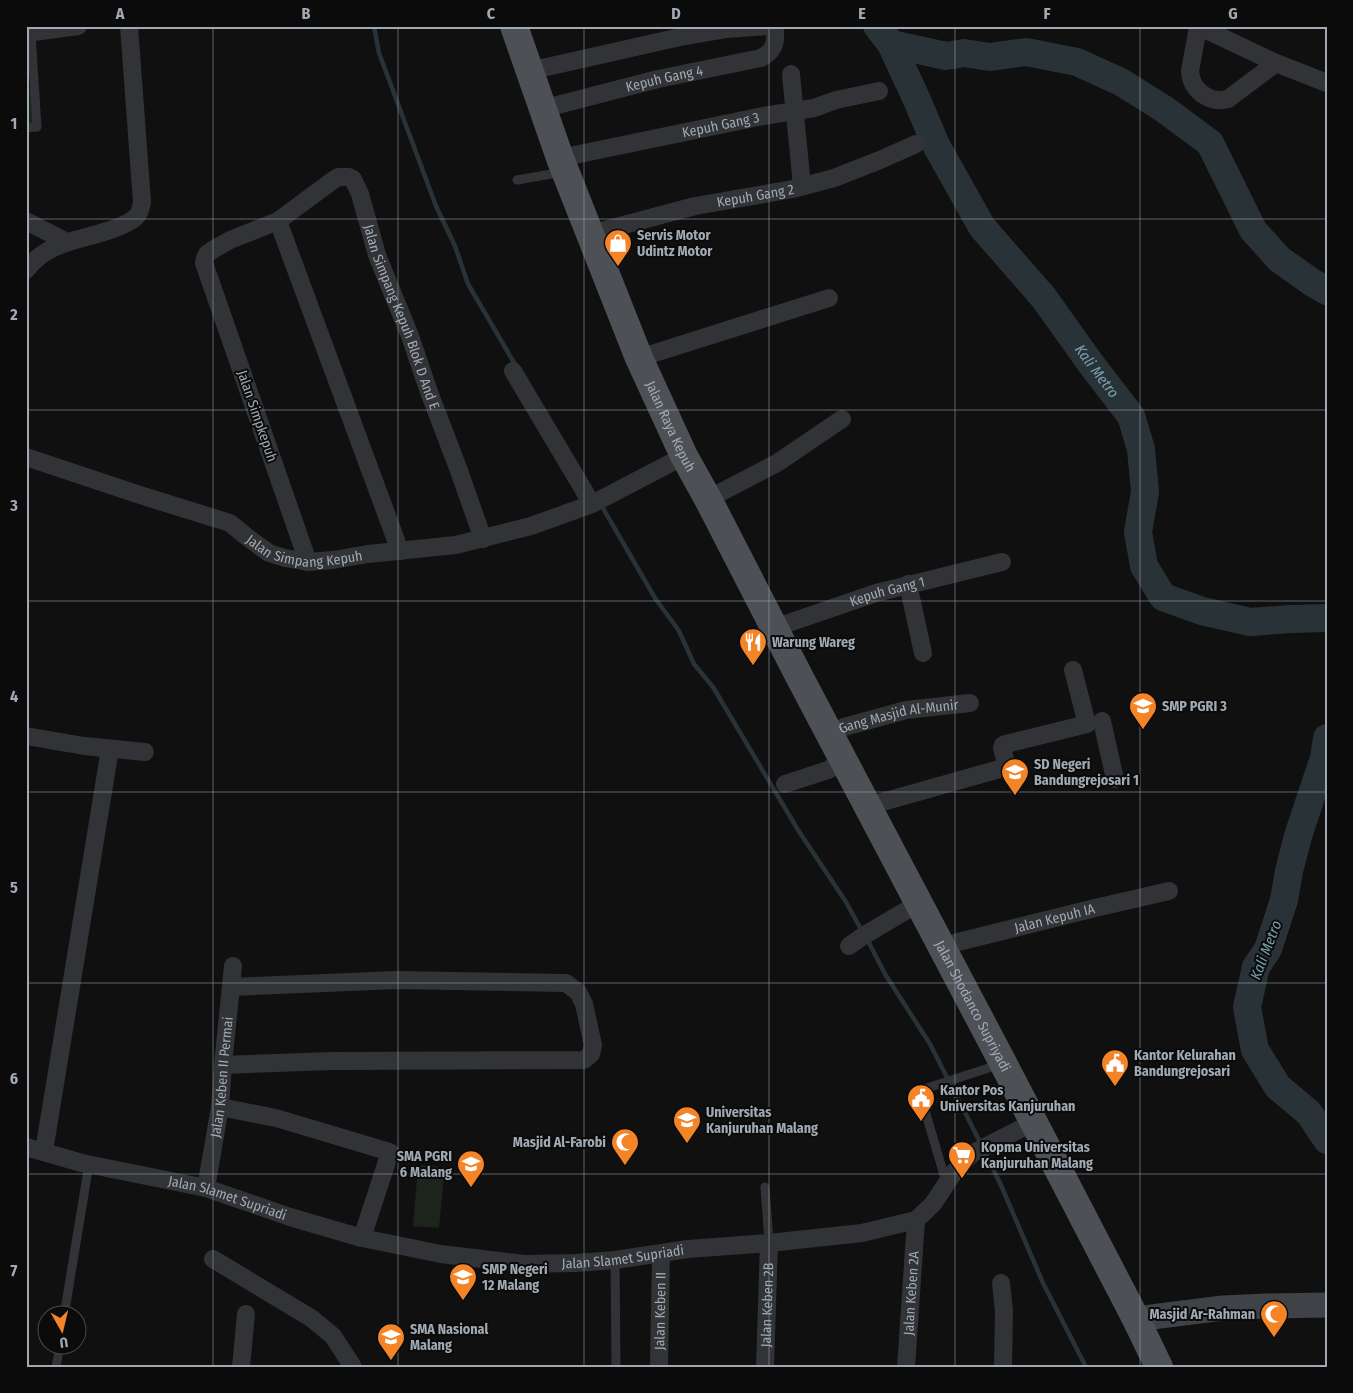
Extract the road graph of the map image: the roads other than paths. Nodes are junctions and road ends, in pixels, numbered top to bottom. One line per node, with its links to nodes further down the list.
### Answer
1 (78, 26): 6 (street)
2 (128, 26): 22 (street)
3 (514, 26): 8 (main road, Jalan Raya Kepuh)
4 (1198, 26): 7 (street); 7 (street)
5 (774, 30): 8 (street); 12 (street, Kepuh Gang 4)
6 (29, 33): 14 (lane)
7 (1276, 63): 10 (street)
8 (529, 71): 12 (main road, Jalan Raya Kepuh)
9 (791, 74): 13 (street)
10 (1327, 83)
11 (879, 91): 13 (street, Kepuh Gang 3)
12 (542, 109): 16 (main road, Jalan Raya Kepuh)
13 (794, 111): 16 (street, Kepuh Gang 3); 18 (street)
14 (26, 128)
15 (916, 144): 18 (street, Kepuh Gang 2)
16 (563, 164): 17 (lane); 21 (main road, Jalan Raya Kepuh)
17 (517, 180)
18 (802, 186): 21 (street, Kepuh Gang 2)
19 (26, 221): 22 (street)
20 (278, 221): 32 (street, Jalan Simpang Kepuh Blok D And E); 33 (street); 34 (street, Jalan Simpkepuh)
21 (590, 234): 25 (main road, Jalan Raya Kepuh)
22 (66, 242): 23 (street)
23 (26, 270)
24 (829, 298): 25 (street)
25 (639, 358): 28 (main road, Jalan Raya Kepuh)
26 (513, 371): 31 (street)
27 (842, 419): 30 (street)
28 (684, 456): 30 (main road, Jalan Raya Kepuh); 31 (street, Jalan Simpang Kepuh)
29 (26, 457): 34 (street, Jalan Simpang Kepuh)
30 (708, 499): 37 (main road, Jalan Raya Kepuh)
31 (598, 500): 32 (street, Jalan Simpang Kepuh)
32 (482, 539): 33 (street, Jalan Simpang Kepuh)
33 (400, 551): 34 (street, Jalan Simpang Kepuh)
34 (308, 562)
35 (1002, 562): 36 (street, Kepuh Gang 1)
36 (908, 584): 37 (street, Kepuh Gang 1); 38 (street)
37 (774, 628): 42 (main road, Jalan Raya Kepuh)
38 (923, 653)
39 (1074, 670): 41 (street)
40 (970, 704): 42 (street, Gang Masjid Al-Munir)
41 (1098, 721): 47 (street); 49 (street)
42 (830, 735): 46 (main road, Jalan Raya Kepuh)
43 (26, 736): 44 (street)
44 (110, 749): 45 (street); 61 (street)
45 (145, 752)
46 (844, 760): 48 (street); 49 (main road, Jalan Raya Kepuh)
47 (1114, 779)
48 (785, 784)
49 (868, 806): 51 (main road, Jalan Shodanco Supriyadi)
50 (1168, 891): 53 (street, Jalan Kepuh IA)
51 (919, 903): 52 (street); 53 (main road, Jalan Shodanco Supriyadi)
52 (856, 941)
53 (942, 946): 56 (main road, Jalan Shodanco Supriyadi)
54 (233, 966): 55 (street, Jalan Keben II Permai)
55 (230, 987): 57 (street, Jalan Keben II Permai); 57 (street)
56 (1003, 1063): 59 (main road, Jalan Shodanco Supriyadi); 63 (lane)
57 (223, 1065): 58 (street, Jalan Keben II Permai)
58 (220, 1107): 65 (street, Jalan Keben II Permai); 67 (street)
59 (1034, 1122): 63 (street); 76 (main road, Jalan Shodanco Supriyadi)
60 (26, 1147): 61 (street, Jalan Slamet Supriadi)
61 (44, 1151): 62 (street, Jalan Slamet Supriadi)
62 (89, 1164): 65 (street, Jalan Slamet Supriadi); 74 (lane)
63 (947, 1184): 66 (street)
64 (765, 1187): 68 (lane)
65 (206, 1188): 67 (street, Jalan Slamet Supriadi)
66 (916, 1220): 68 (street, Jalan Slamet Supriadi); 82 (street, Jalan Keben 2A)
67 (362, 1238): 71 (street, Jalan Slamet Supriadi)
68 (769, 1244): 69 (street, Jalan Slamet Supriadi); 81 (street, Jalan Keben 2B)
69 (661, 1254): 71 (street, Jalan Slamet Supriadi); 80 (street, Jalan Keben II)
70 (213, 1259): 78 (street)
71 (615, 1260): 79 (lane)
72 (1001, 1283): 83 (street)
73 (1327, 1305): 76 (street)
74 (66, 1306)
75 (246, 1314): 77 (street)
76 (1136, 1320): 84 (main road, Jalan Shodanco Supriyadi)
77 (241, 1367)
78 (353, 1367)
79 (616, 1367)
80 (659, 1367)
81 (765, 1367)
82 (906, 1367)
83 (1003, 1367)
84 (1159, 1367)

